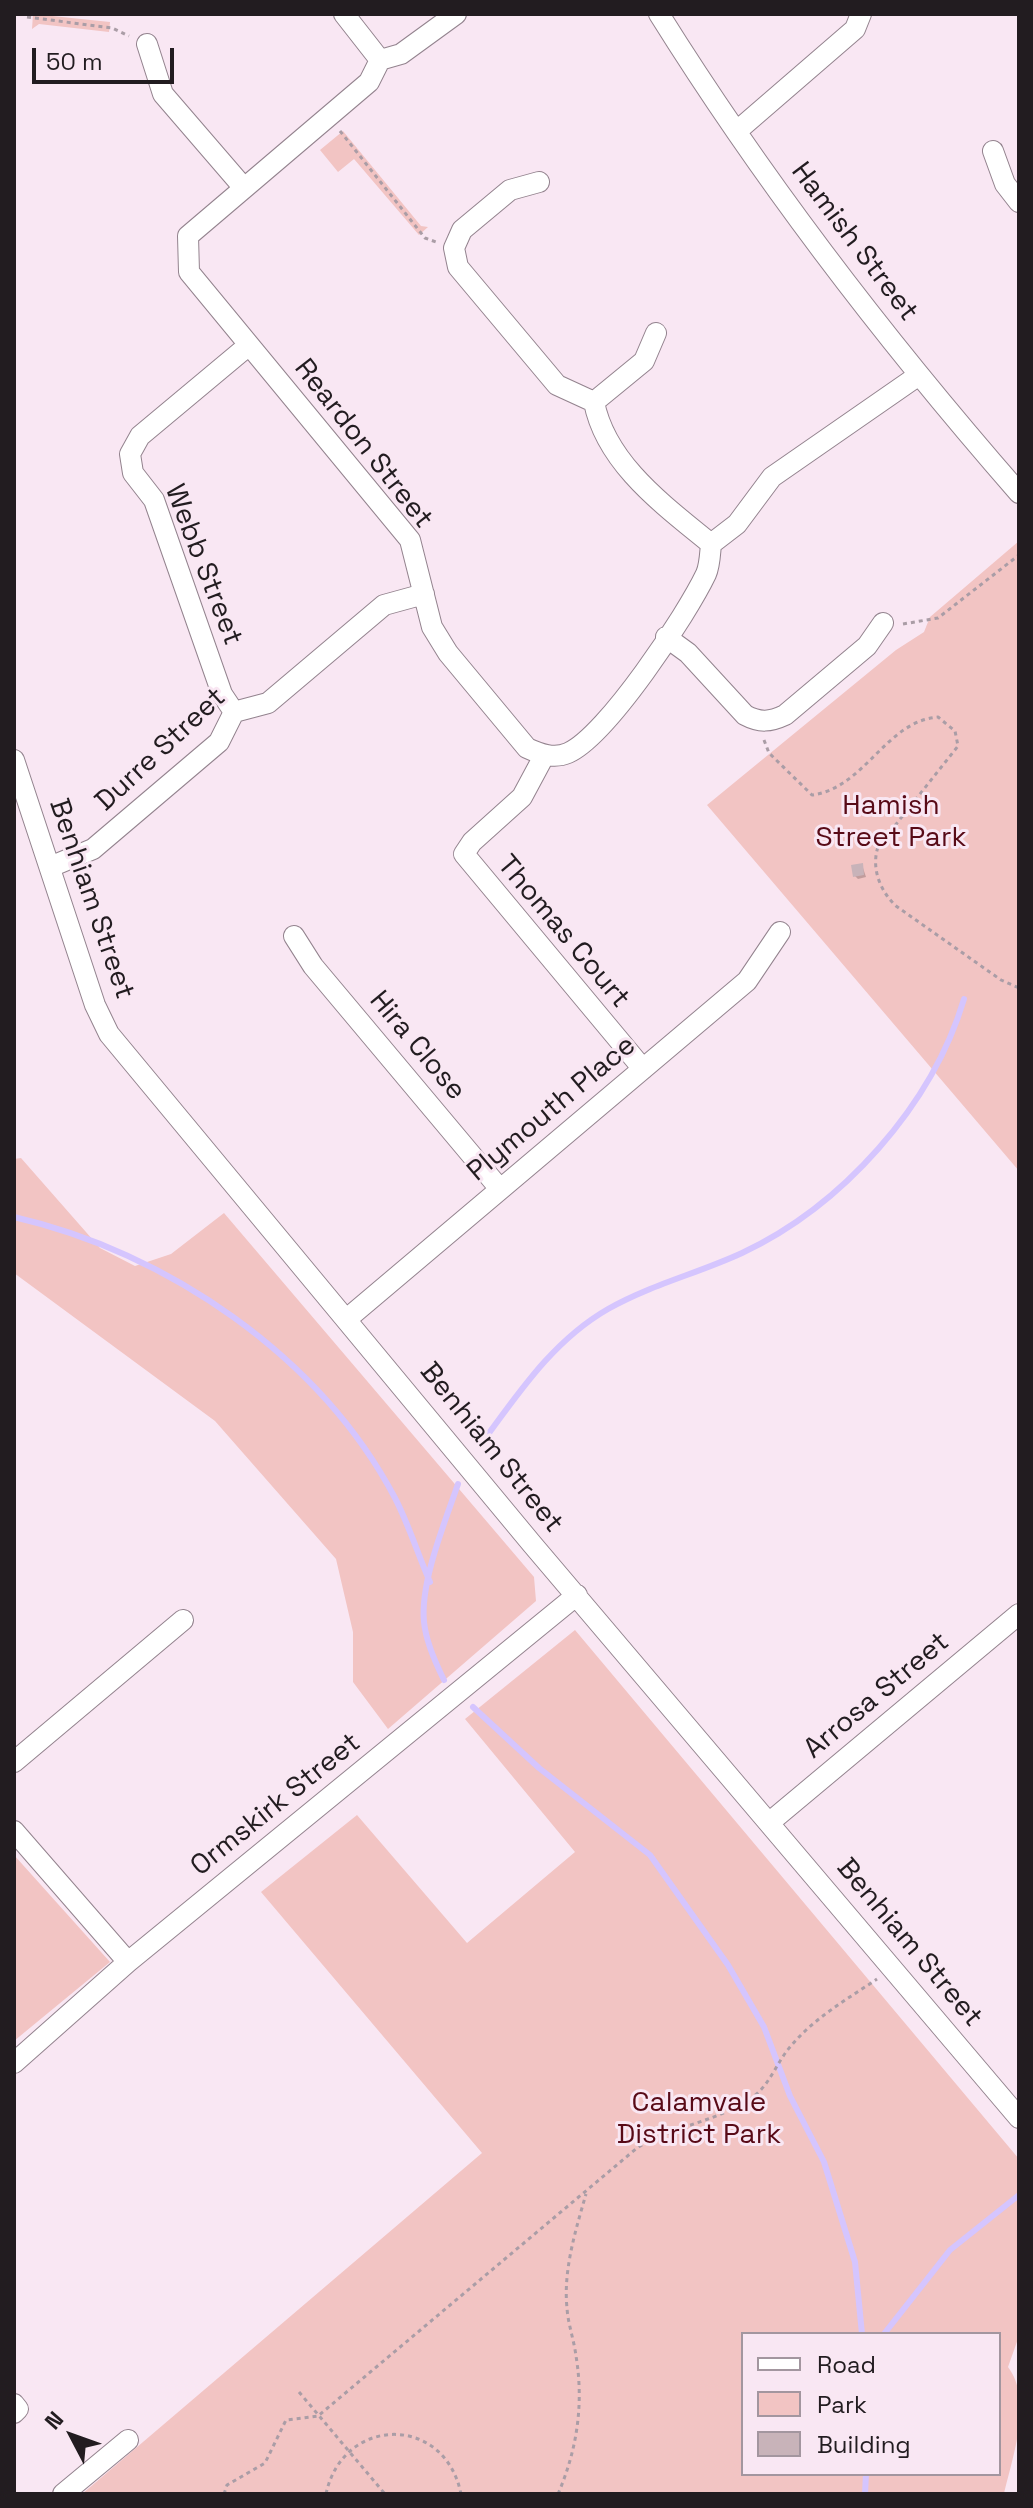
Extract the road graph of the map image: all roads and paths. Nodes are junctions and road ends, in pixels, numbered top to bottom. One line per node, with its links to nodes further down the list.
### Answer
1 (344, 14): 7 (street)
2 (456, 14): 7 (street, Reardon Street)
3 (659, 14): 9 (street, Hamish Street)
4 (861, 14): 9 (street)
5 (27, 17): 6 (path)
6 (147, 44): 12 (street)
7 (380, 60): 8 (street, Reardon Street)
8 (331, 115): 12 (street, Reardon Street); 14 (path)
9 (737, 131): 17 (street, Hamish Street)
10 (993, 151): 13 (street)
11 (539, 182): 14 (street)
12 (244, 188): 16 (street, Reardon Street)
13 (1019, 202)
14 (454, 248): 18 (street)
15 (656, 333): 18 (street)
16 (249, 345): 22 (street, Reardon Street); 25 (street, Webb Street)
17 (919, 375): 19 (street, Hamish Street); 20 (street)
18 (594, 402): 20 (street)
19 (1019, 493)
20 (711, 544): 24 (street)
21 (1019, 555): 23 (path)
22 (424, 594): 25 (street, Durre Street); 27 (street, Reardon Street)
23 (883, 623): 26 (street)
24 (666, 637): 26 (street); 27 (street)
25 (234, 712): 29 (street, Durre Street)
26 (757, 721): 32 (path)
27 (544, 756): 33 (street, Thomas Court)
28 (14, 760): 29 (street, Benhiam Street)
29 (50, 867): 35 (street, Benhiam Street)
30 (780, 932): 33 (street, Plymouth Place)
31 (294, 936): 34 (street, Hira Close)
32 (1019, 988)
33 (643, 1069): 34 (street, Plymouth Place)
34 (500, 1189): 35 (street, Plymouth Place)
35 (348, 1318): 36 (street, Benhiam Street)
36 (577, 1595): 40 (street, Benhiam Street); 42 (street, Ormskirk Street)
37 (1019, 1614): 40 (street, Arrosa Street)
38 (183, 1620): 39 (street)
39 (14, 1762)
40 (770, 1822): 43 (street, Benhiam Street)
41 (14, 1831): 42 (street)
42 (128, 1962): 44 (street, Ormskirk Street)
43 (893, 1968): 45 (street, Benhiam Street); 46 (path)
44 (14, 2063)
45 (1019, 2118)
46 (586, 2194): 50 (path); 58 (path)
47 (299, 2392): 50 (path)
48 (14, 2404): 49 (street)
49 (14, 2413)
50 (318, 2416): 52 (path); 54 (path)
51 (128, 2440): 53 (street)
52 (349, 2451): 55 (path); 56 (path); 57 (path)
53 (63, 2494)
54 (224, 2494)
55 (326, 2494)
56 (385, 2494)
57 (461, 2494)
58 (558, 2494)

